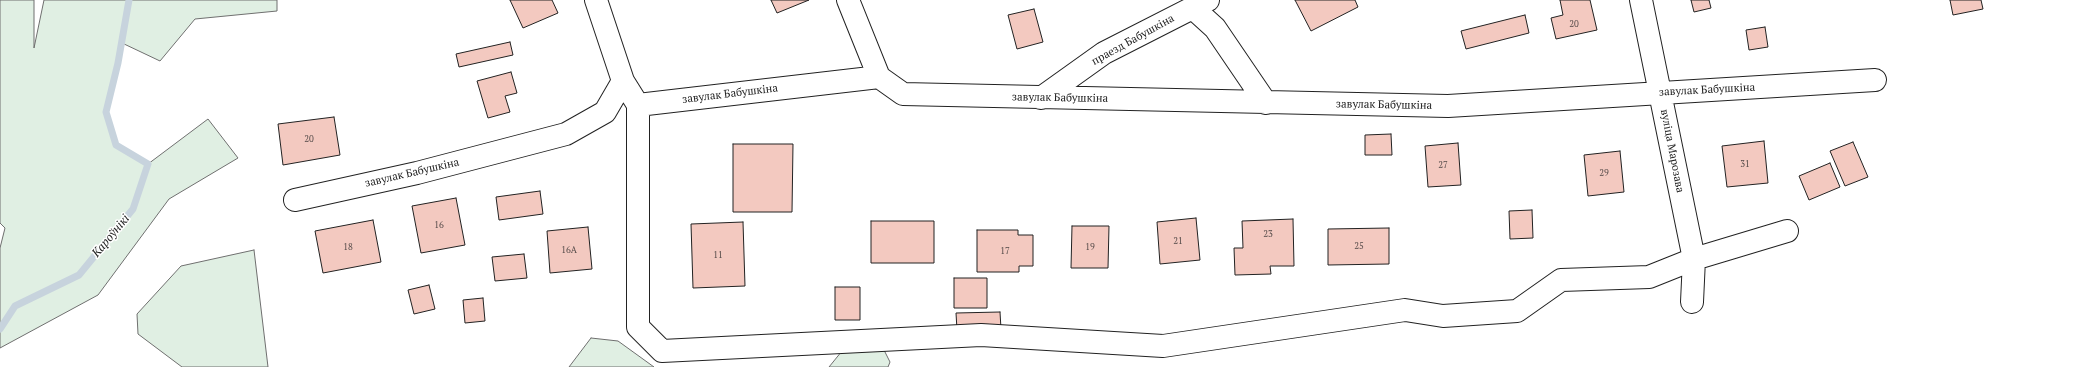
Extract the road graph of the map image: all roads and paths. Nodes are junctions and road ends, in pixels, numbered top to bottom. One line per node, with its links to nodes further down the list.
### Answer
1 (596, 0): 7 (street)
2 (848, 0): 5 (street)
3 (1641, 0): 8 (street, вуліца Марозава)
4 (1200, 4): 9 (street, праезд Бабушкіна); 10 (street)
5 (879, 77): 9 (street, завулак Бабушкіна); 11 (street, завулак Бабушкіна)
6 (1875, 80): 8 (street, завулак Бабушкіна)
7 (624, 81): 11 (street); 12 (street, завулак Бабушкіна)
8 (1660, 92): 10 (street, завулак Бабушкіна); 14 (street, вуліца Марозава)
9 (1041, 98): 10 (street, завулак Бабушкіна)
10 (1266, 103)
11 (638, 105): 14 (street)
12 (295, 200)
13 (1787, 231): 14 (street)
14 (1694, 259): 15 (street, вуліца Марозава)
15 (1692, 302)

